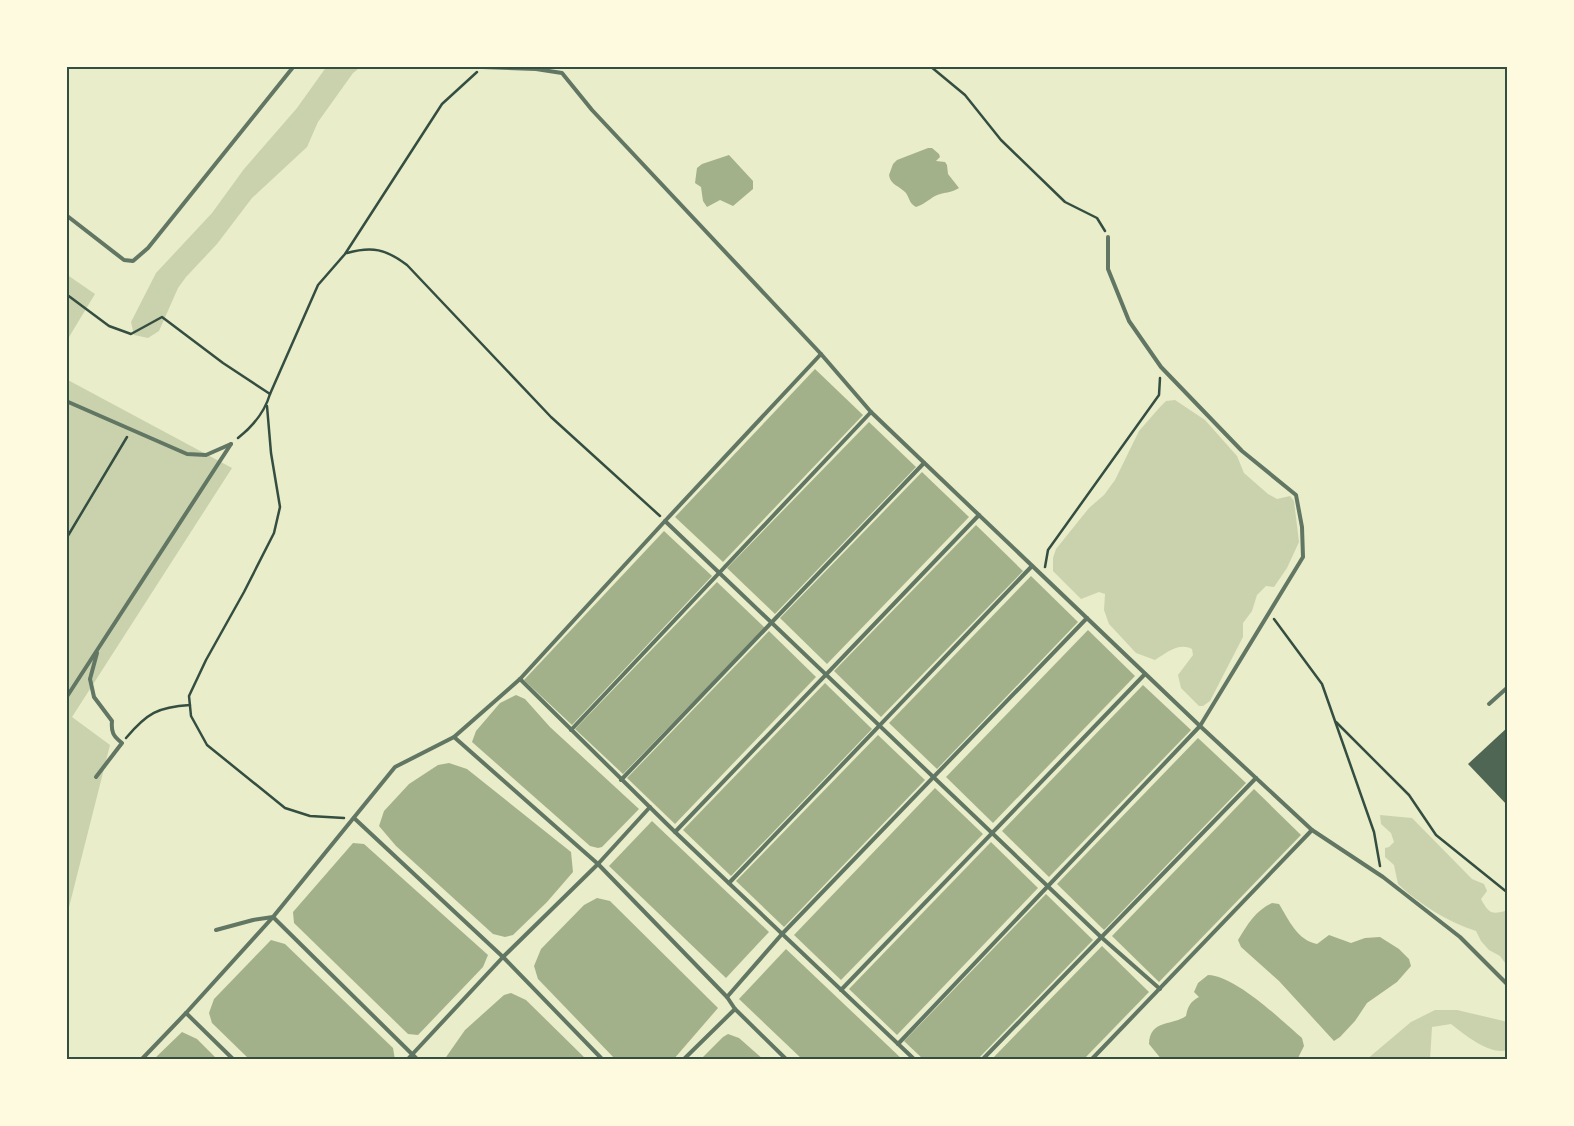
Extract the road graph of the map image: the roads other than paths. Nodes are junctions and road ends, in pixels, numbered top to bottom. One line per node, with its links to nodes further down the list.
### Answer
1 (294, 66): 3 (lane)
2 (482, 67): 5 (lane)
3 (66, 215)
4 (1108, 237): 23 (lane)
5 (821, 354): 7 (lane); 10 (lane)
6 (66, 401): 15 (lane)
7 (871, 412): 8 (lane); 12 (lane)
8 (924, 463): 9 (lane); 14 (lane)
9 (978, 515): 11 (lane); 16 (lane)
10 (665, 521): 12 (lane); 18 (lane)
11 (1032, 566): 13 (lane); 22 (lane)
12 (720, 573): 14 (lane); 24 (lane)
13 (1086, 618): 17 (lane); 27 (lane)
14 (772, 622): 16 (lane); 29 (lane)
15 (98, 649): 20 (lane); 26 (lane)
16 (826, 674): 22 (lane); 33 (lane)
17 (1145, 674): 23 (lane); 34 (lane)
18 (520, 679): 24 (lane); 25 (lane)
19 (1508, 687): 21 (lane)
20 (66, 698)
21 (1489, 704)
22 (879, 724): 27 (lane); 36 (lane)
23 (1200, 726): 28 (lane); 37 (lane)
24 (571, 730): 29 (lane)
25 (454, 737): 31 (lane); 35 (lane)
26 (96, 777)
27 (934, 777): 34 (lane); 40 (lane)
28 (1256, 778): 32 (lane); 41 (lane)
29 (621, 780): 30 (lane)
30 (650, 807): 33 (lane); 35 (lane)
31 (354, 818): 38 (lane); 42 (lane)
32 (1312, 830): 43 (lane); 44 (lane)
33 (675, 832): 36 (lane)
34 (992, 833): 37 (lane); 45 (lane)
35 (598, 864): 42 (lane); 46 (lane)
36 (728, 883): 40 (lane)
37 (1048, 886): 41 (lane); 49 (lane)
38 (273, 917): 39 (lane); 48 (lane); 50 (lane)
39 (216, 930)
40 (782, 934): 45 (lane); 46 (lane)
41 (1101, 937): 44 (lane); 59 (lane)
42 (503, 958): 50 (lane); 55 (lane)
43 (1508, 985)
44 (1160, 989): 60 (lane)
45 (841, 990): 49 (lane)
46 (727, 997): 47 (lane)
47 (735, 1009): 56 (lane); 57 (lane)
48 (186, 1013): 51 (lane); 52 (lane)
49 (898, 1044): 58 (lane)
50 (412, 1054): 53 (lane); 54 (lane)
51 (141, 1060)
52 (234, 1060)
53 (406, 1060)
54 (418, 1060)
55 (603, 1060)
56 (683, 1060)
57 (787, 1060)
58 (915, 1060)
59 (982, 1060)
60 (1091, 1060)

